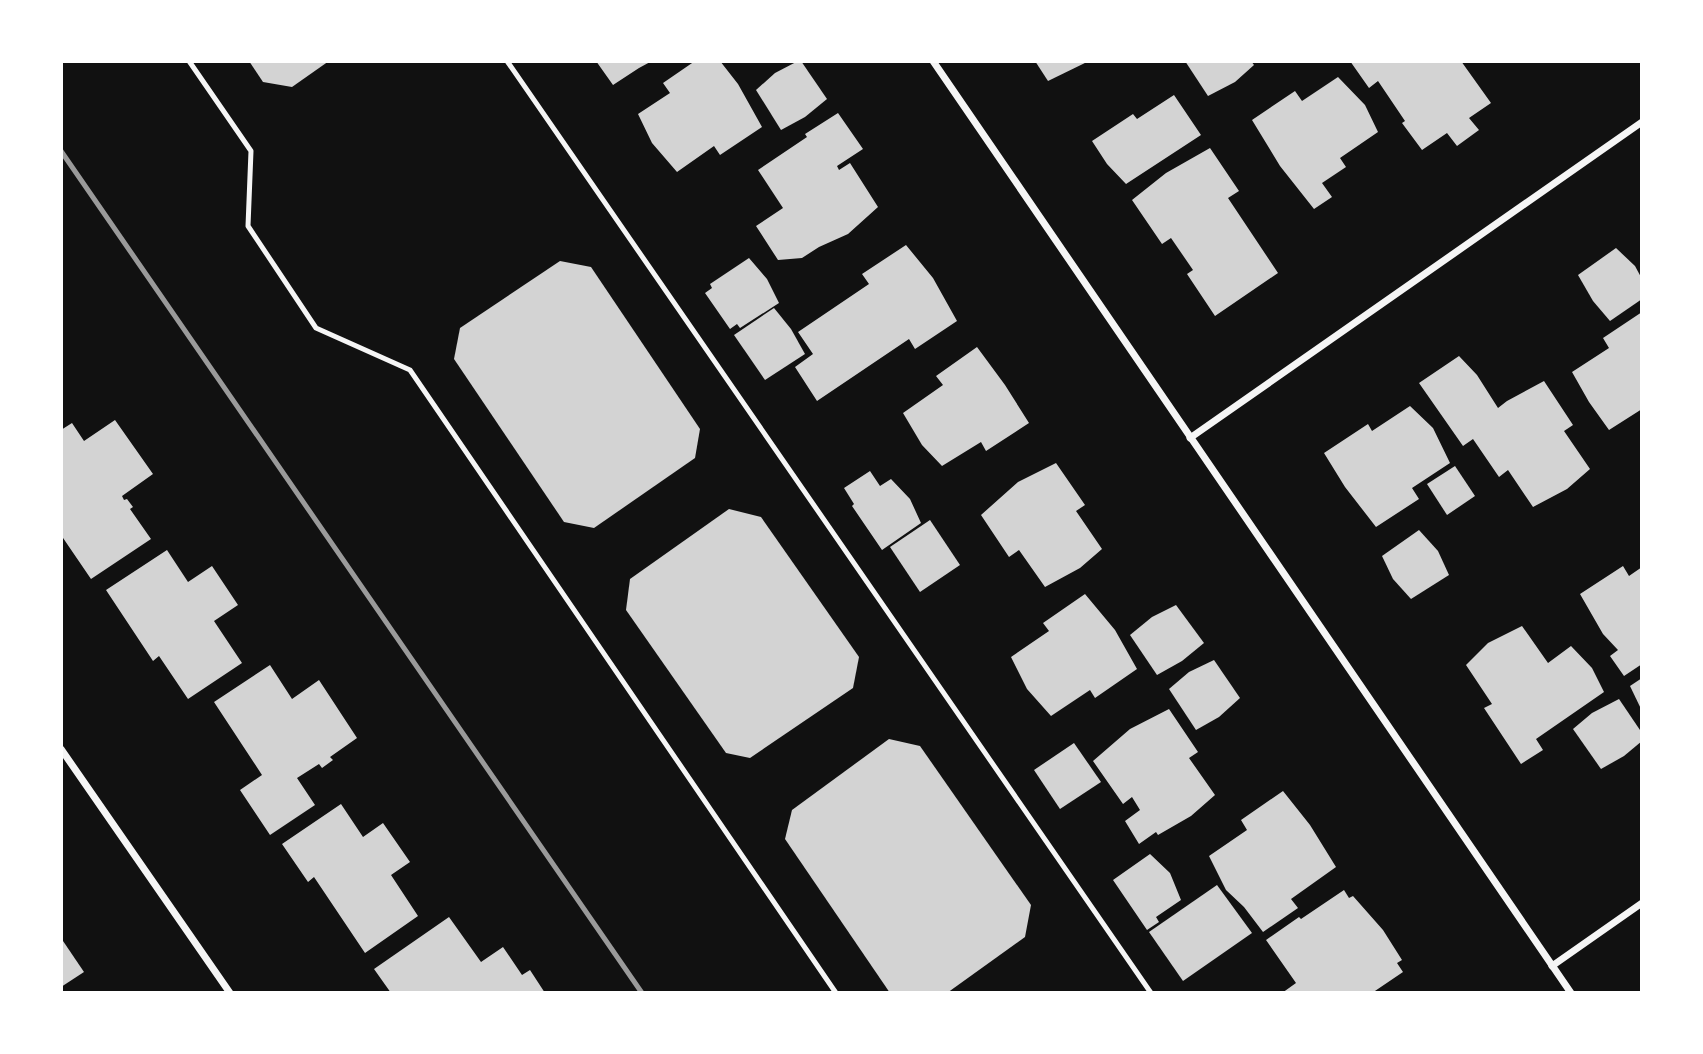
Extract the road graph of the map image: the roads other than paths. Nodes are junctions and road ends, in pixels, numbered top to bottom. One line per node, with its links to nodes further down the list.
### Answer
1 (189, 61): 10 (lane)
2 (507, 61): 11 (lane)
3 (933, 61): 5 (street)
4 (1642, 122): 5 (street)
5 (1190, 438): 8 (street)
6 (61, 749): 9 (street)
7 (1642, 903): 8 (street)
8 (1552, 966): 12 (street)
9 (230, 993)
10 (836, 993)
11 (1152, 993)
12 (1571, 993)

